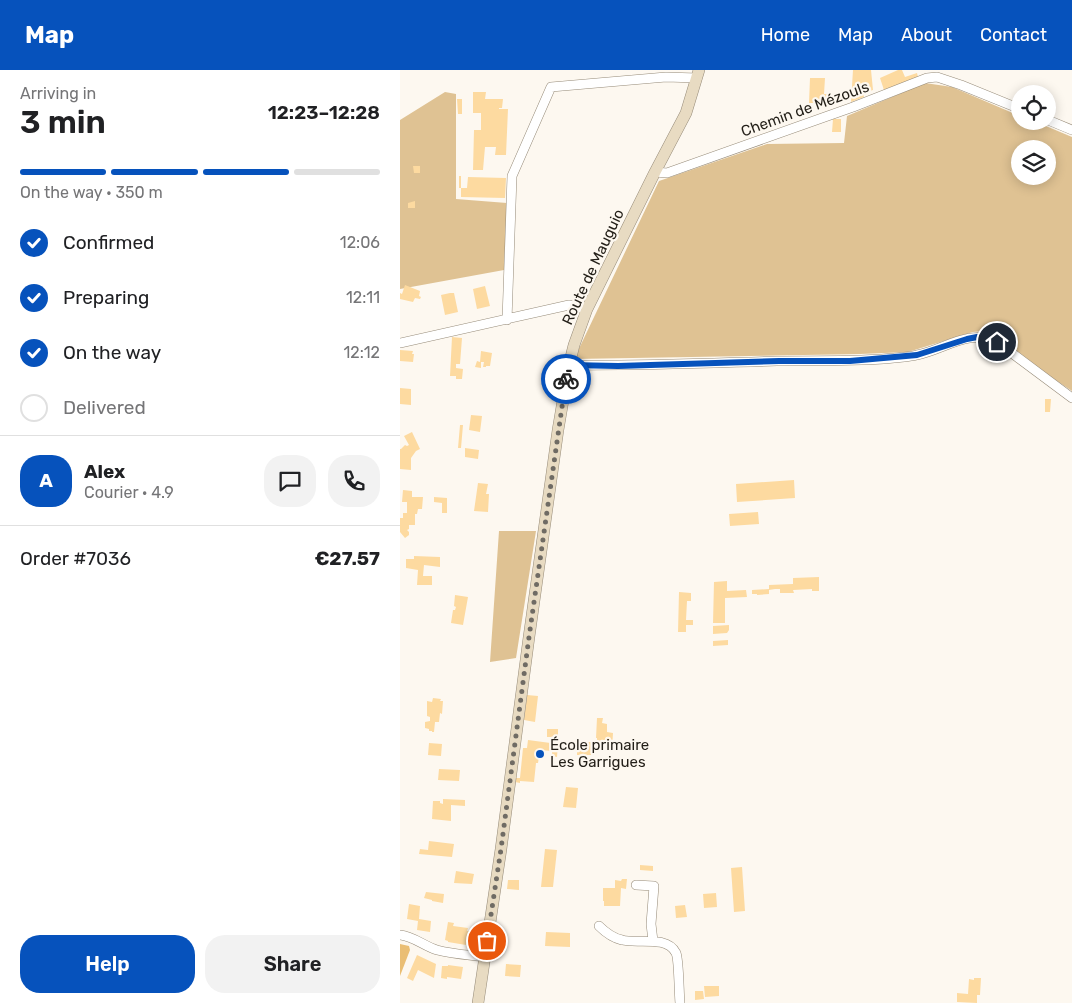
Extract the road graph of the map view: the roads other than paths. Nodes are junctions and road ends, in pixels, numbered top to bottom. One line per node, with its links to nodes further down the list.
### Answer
1 (698, 74): 5 (street, Route de Mauguio); 7 (street)
2 (1011, 105): 5 (street, Chemin de Mézouls)
3 (1056, 123): 4 (street)
4 (1072, 130)
5 (655, 172): 6 (street, Route de Mauguio)
6 (587, 309): 7 (street); 9 (street, Route de Mauguio)
7 (507, 320): 8 (street)
8 (400, 343)
9 (569, 365): 10 (street); 15 (street, Route de Mauguio)
10 (1072, 398)
11 (636, 885): 14 (street)
12 (599, 926): 14 (street)
13 (400, 935): 15 (street)
14 (653, 941): 17 (street)
15 (485, 957): 16 (street, Route de Mauguio)
16 (478, 1003)
17 (680, 1003)

